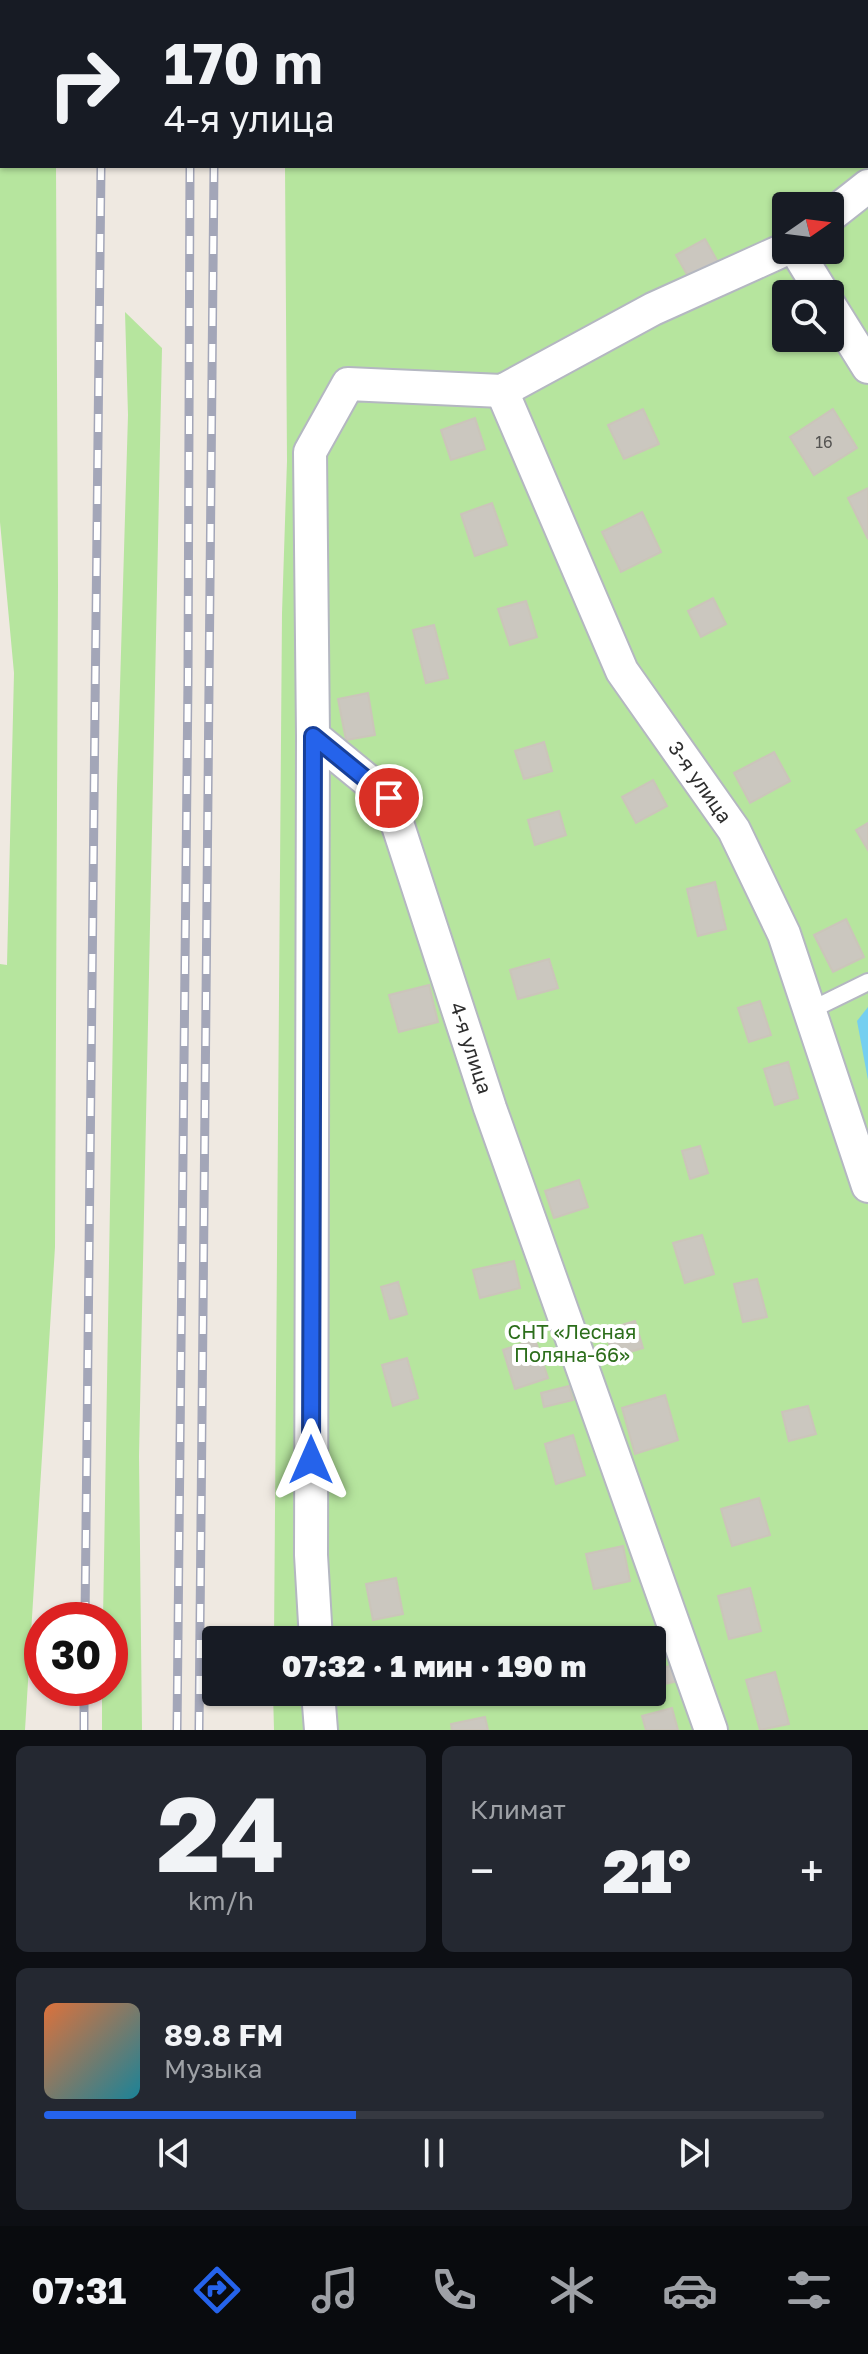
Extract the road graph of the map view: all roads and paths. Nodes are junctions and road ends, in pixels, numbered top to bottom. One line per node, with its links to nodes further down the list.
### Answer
1 (868, 186): 2 (street)
2 (844, 205)
3 (772, 255): 6 (street)
4 (844, 328): 5 (street)
5 (868, 367)
6 (502, 391): 7 (street); 9 (street, 3-я улица)
7 (313, 736): 11 (street); 14 (street, 4-я улица)
8 (868, 982): 9 (lane)
9 (809, 1011): 10 (street, 3-я улица)
10 (868, 1186)
11 (315, 1626)
12 (319, 1706): 13 (street)
13 (321, 1730)
14 (711, 1730)

